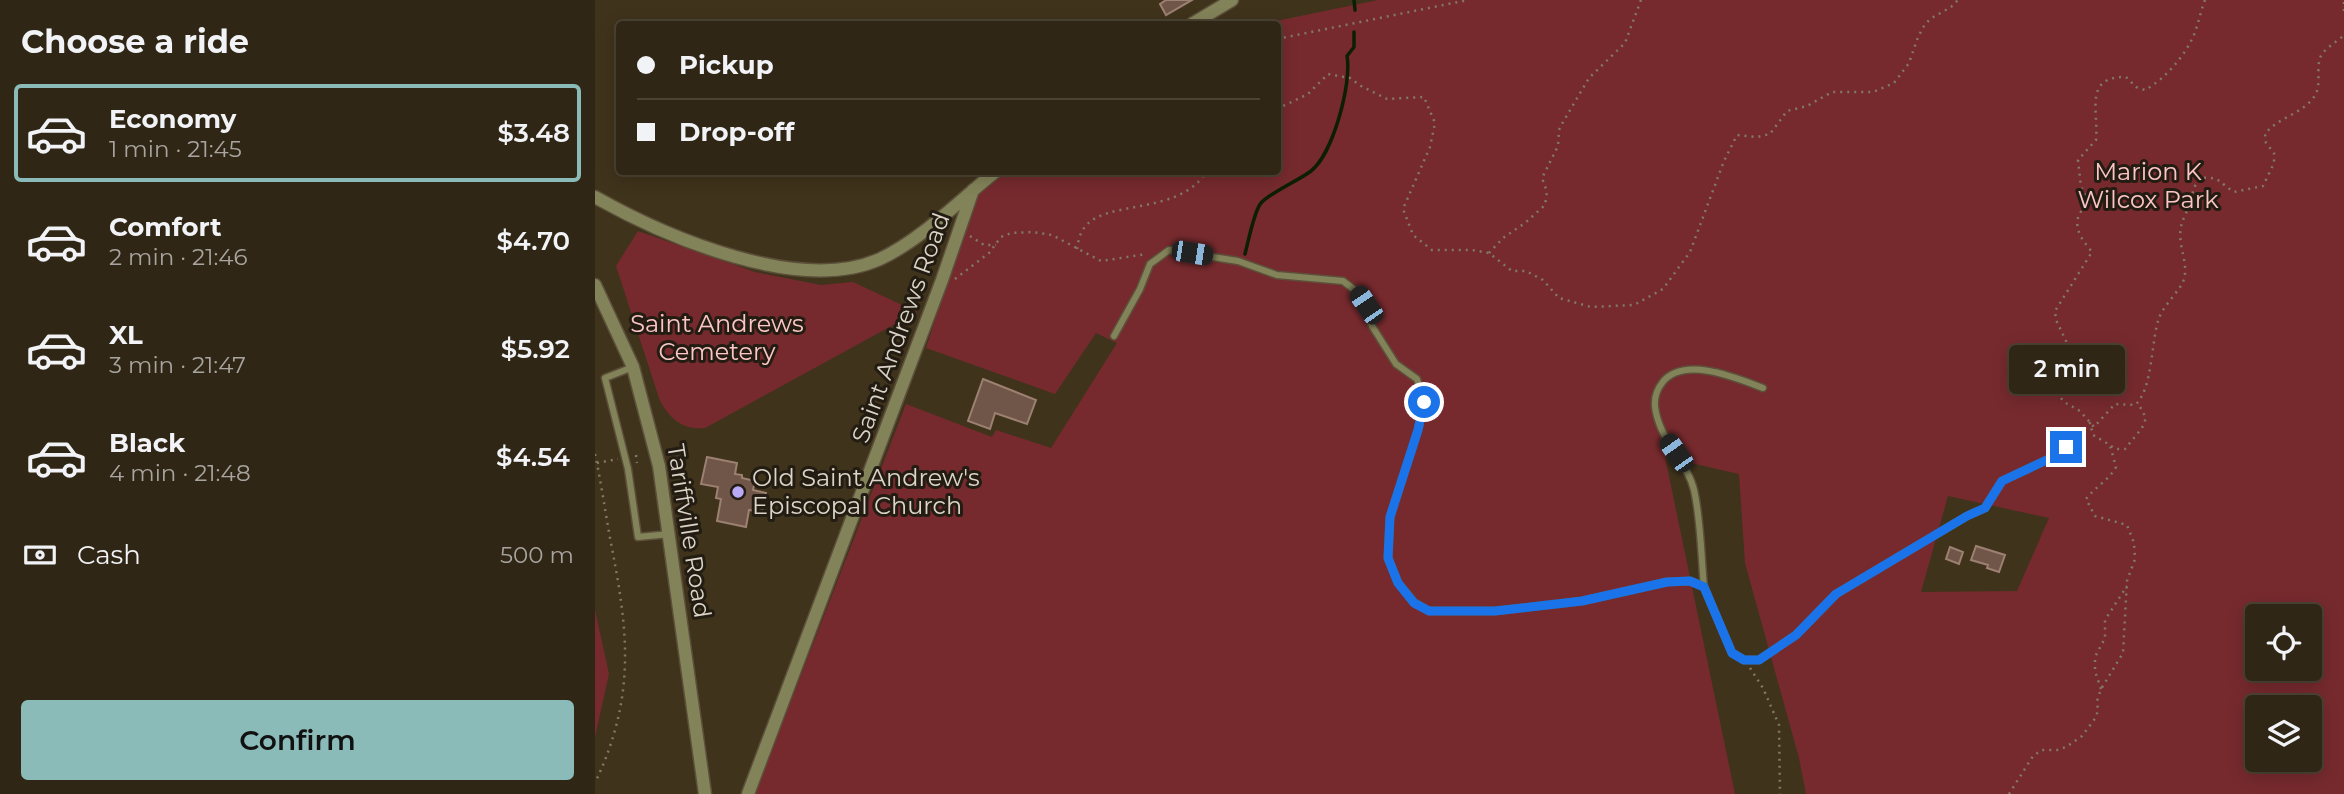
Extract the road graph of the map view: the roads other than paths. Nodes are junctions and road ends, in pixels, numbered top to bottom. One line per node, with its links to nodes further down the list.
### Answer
1 (1233, 0): 2 (street)
2 (1197, 21)
3 (991, 175): 4 (street)
4 (973, 190): 5 (street); 14 (street, Saint Andrews Road)
5 (595, 197)
6 (595, 285): 8 (street, Tariffville Road)
7 (1114, 336): 12 (lane)
8 (633, 367): 11 (street, Tariffville Road); 11 (lane)
9 (1763, 388): 12 (lane)
10 (2066, 447): 12 (lane)
11 (670, 534): 13 (street, Tariffville Road)
12 (1704, 587)
13 (705, 794)
14 (748, 794)

